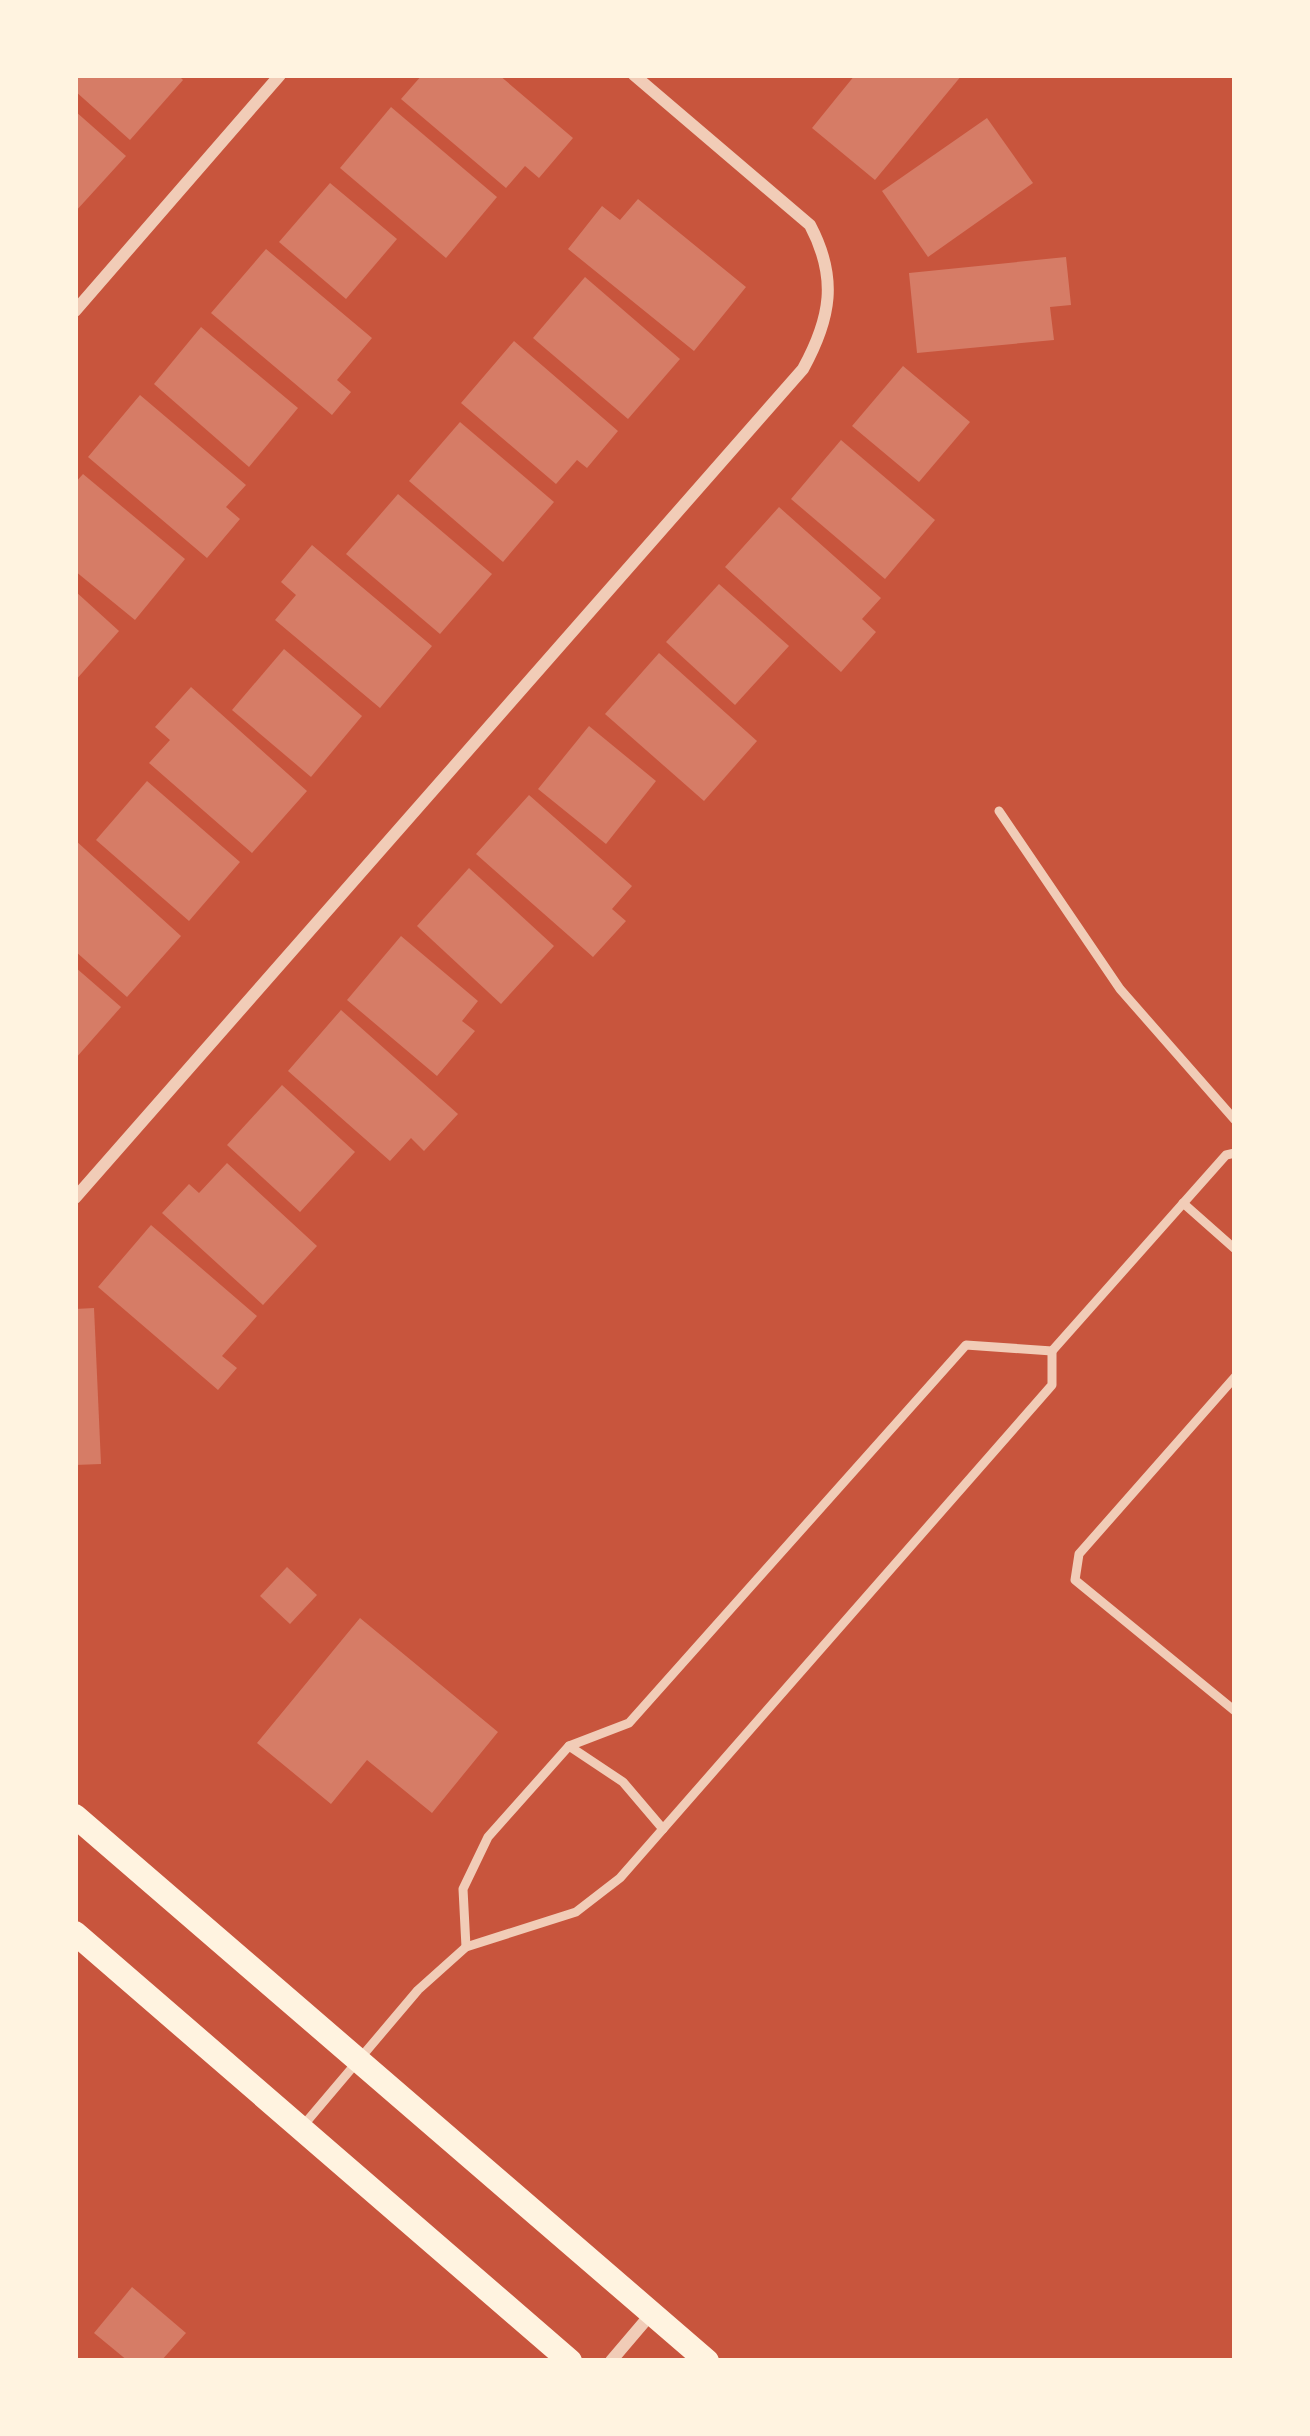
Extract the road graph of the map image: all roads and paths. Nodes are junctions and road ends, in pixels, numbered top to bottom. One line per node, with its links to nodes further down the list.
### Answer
1 (280, 75): 3 (street)
2 (634, 75): 7 (street)
3 (75, 310)
4 (999, 811): 5 (lane)
5 (1235, 1120)
6 (1235, 1153): 8 (lane)
7 (75, 1198)
8 (1183, 1203): 9 (lane); 10 (lane)
9 (1235, 1249)
10 (1052, 1351): 13 (lane); 15 (lane)
11 (1235, 1377): 12 (lane)
12 (1235, 1711)
13 (569, 1746): 15 (lane); 17 (lane)
14 (75, 1816): 18 (main road)
15 (663, 1829): 17 (lane)
16 (75, 1934): 19 (main road)
17 (466, 1947): 18 (lane)
18 (359, 2061): 19 (lane); 20 (main road)
19 (302, 2127): 21 (main road)
20 (652, 2313): 22 (street); 23 (main road)
21 (570, 2361)
22 (610, 2361)
23 (707, 2361)

